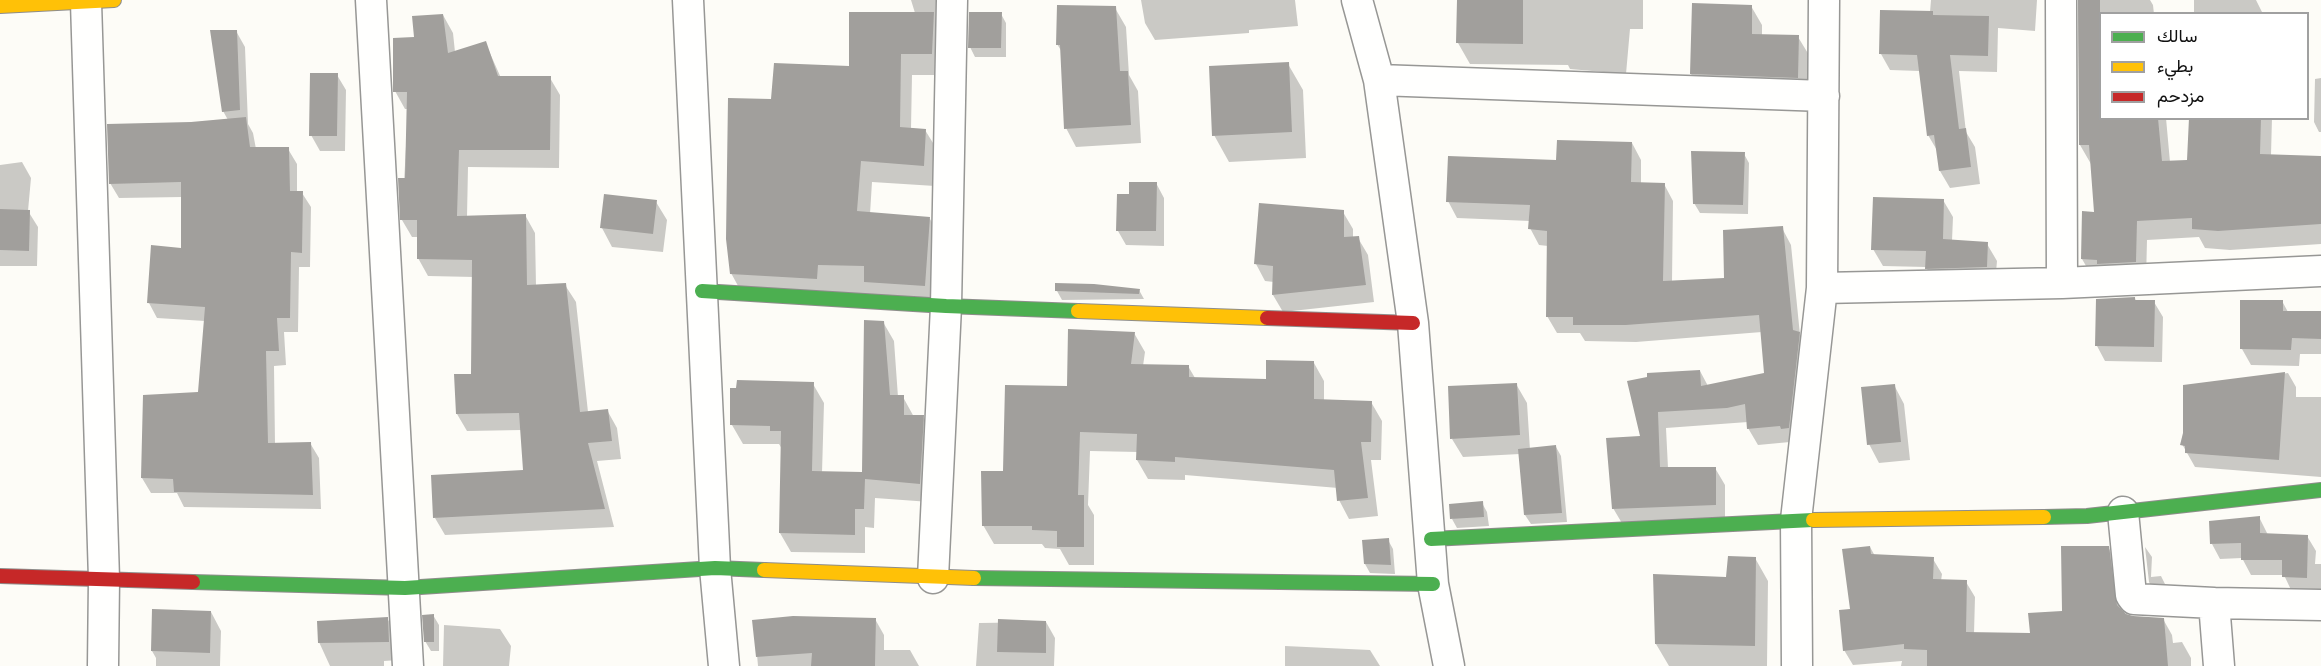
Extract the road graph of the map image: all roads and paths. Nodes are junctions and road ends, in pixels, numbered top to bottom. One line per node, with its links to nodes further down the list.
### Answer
1 (371, 0): 27 (street)
2 (688, 0): 15 (street)
3 (952, 0): 16 (street)
4 (1357, 0): 10 (street)
5 (1824, 0): 11 (street)
6 (2061, 0): 13 (street)
7 (100, 1): 8 (street); 25 (street)
8 (40, 2): 9 (street)
9 (0, 6)
10 (1379, 80): 11 (street); 17 (street)
11 (1824, 96): 14 (street)
12 (2321, 271): 13 (street)
13 (2062, 283): 14 (street)
14 (1822, 288): 20 (street)
15 (702, 291): 16 (street); 22 (street)
16 (946, 306): 17 (street); 24 (street)
17 (1413, 323): 21 (street)
18 (2321, 490): 19 (street)
19 (2123, 513): 20 (street); 28 (street)
20 (1796, 520): 21 (street); 34 (street)
21 (1431, 539): 26 (street)
22 (716, 568): 24 (street); 27 (street); 32 (street)
23 (0, 576): 25 (street)
24 (933, 578): 26 (street)
25 (104, 579): 27 (street); 30 (street)
26 (1433, 584): 33 (street)
27 (405, 588): 31 (street)
28 (2214, 603): 29 (street); 35 (street)
29 (2321, 605)
30 (103, 666)
31 (408, 666)
32 (724, 666)
33 (1449, 666)
34 (1797, 666)
35 (2219, 666)

